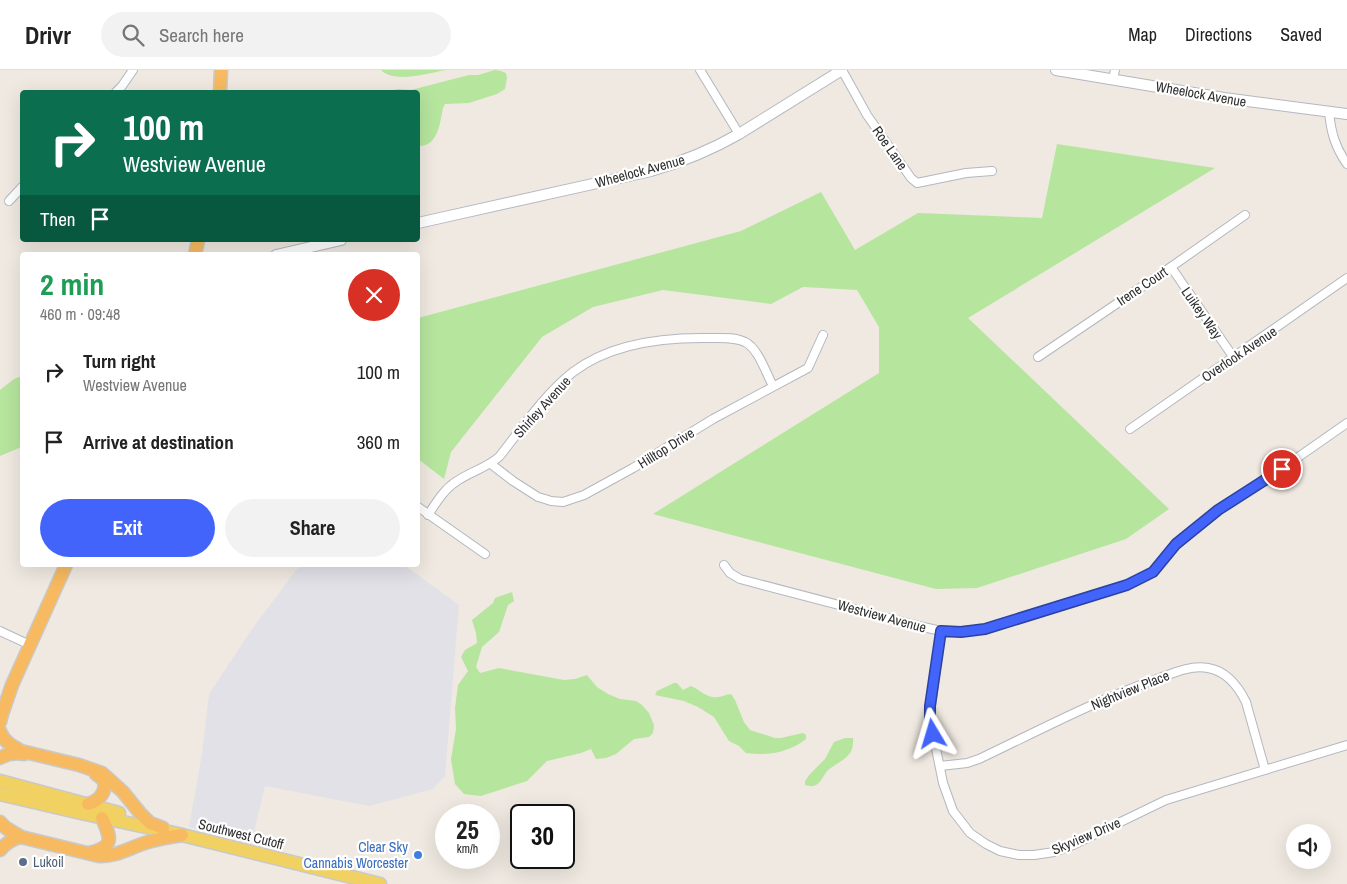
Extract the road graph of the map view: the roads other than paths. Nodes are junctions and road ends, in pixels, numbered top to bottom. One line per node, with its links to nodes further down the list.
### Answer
1 (133, 70): 7 (street)
2 (221, 70): 8 (highway)
3 (700, 70): 11 (street)
4 (842, 70): 11 (street, Wheelock Avenue); 13 (street, Roe Lane)
5 (1056, 70): 6 (street, Wheelock Avenue)
6 (1114, 75): 9 (street, Wheelock Avenue)
7 (118, 90)
8 (220, 90)
9 (1329, 112): 10 (street, Wheelock Avenue); 12 (street)
10 (1347, 114)
11 (740, 134): 17 (street, Wheelock Avenue)
12 (1347, 164)
13 (992, 171)
14 (20, 189): 15 (street)
15 (9, 201)
16 (1245, 215): 20 (street, Irene Court)
17 (420, 222)
18 (331, 242): 19 (street)
19 (289, 252)
20 (1171, 267): 23 (street, Irene Court); 24 (street, Luikey Way)
21 (1347, 278): 24 (street, Overlook Avenue)
22 (823, 335): 25 (street, Hilltop Drive)
23 (1038, 357)
24 (1234, 358): 27 (street, Overlook Avenue)
25 (773, 386): 28 (street, Hilltop Drive); 28 (street, Shirley Avenue)
26 (1347, 423): 35 (street, Westview Avenue)
27 (1130, 430)
28 (491, 464): 30 (street, Shirley Avenue)
29 (420, 509): 30 (street)
30 (428, 515): 31 (street)
31 (485, 554)
32 (724, 565): 35 (street, Westview Avenue)
33 (65, 567): 36 (highway)
34 (0, 631): 36 (street)
35 (941, 631): 43 (street, Skyview Drive)
36 (30, 645): 37 (highway)
37 (12, 685): 38 (highway); 39 (highway)
38 (0, 691)
39 (0, 722)
40 (0, 731): 50 (highway)
41 (1347, 745): 44 (street, Skyview Drive)
42 (0, 758): 47 (highway)
43 (940, 766): 44 (street, Skyview Drive); 44 (street, Nightview Place)
44 (1265, 770)
45 (0, 781): 47 (main road, Southwest Cutoff)
46 (0, 794): 48 (main road, Southwest Cutoff)
47 (88, 804): 50 (main road, Southwest Cutoff)
48 (102, 818): 52 (main road, Southwest Cutoff); 55 (highway)
49 (0, 822): 53 (highway)
50 (150, 823): 51 (highway, Southwest Cutoff)
51 (163, 828): 52 (main road, Southwest Cutoff)
52 (182, 835): 55 (highway); 56 (main road, Southwest Cutoff)
53 (21, 837): 54 (highway); 55 (highway)
54 (0, 850)
55 (89, 853)
56 (380, 884)

